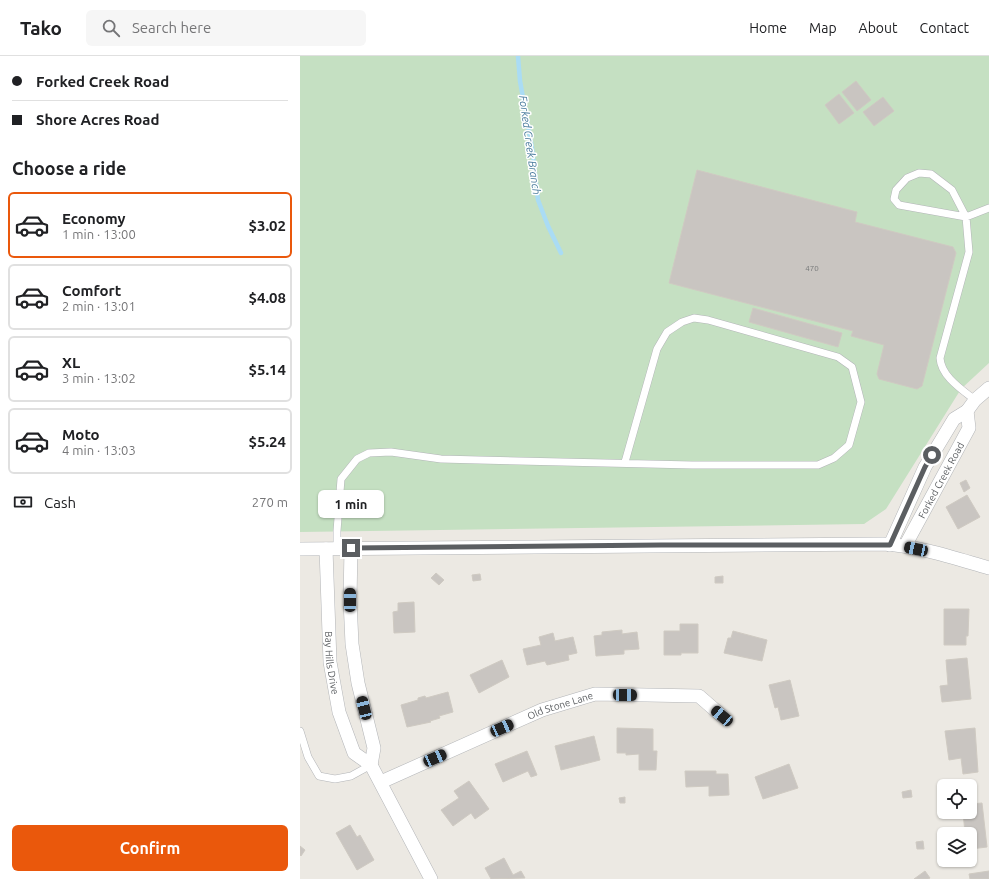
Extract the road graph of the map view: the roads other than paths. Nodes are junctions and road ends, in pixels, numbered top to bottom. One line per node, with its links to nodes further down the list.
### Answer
1 (989, 208): 2 (lane)
2 (966, 217): 2 (lane); 4 (lane)
3 (989, 388): 4 (street, Forked Creek Road)
4 (975, 400): 5 (street, Forked Creek Road)
5 (967, 411): 7 (street, Forked Creek Road); 8 (street, Forked Creek Road)
6 (625, 462): 6 (lane); 11 (lane)
7 (890, 545): 8 (street); 9 (street)
8 (905, 546): 12 (street)
9 (351, 548): 11 (street); 15 (street, Bay Hills Drive)
10 (300, 549): 11 (street)
11 (331, 549): 15 (street, Bay Hills Drive)
12 (989, 568)
13 (722, 716): 16 (street, Old Stone Lane)
14 (300, 731): 15 (lane)
15 (371, 765): 16 (street, Bay Hills Drive)
16 (381, 782): 17 (street, Bay Hills Drive)
17 (431, 879)

